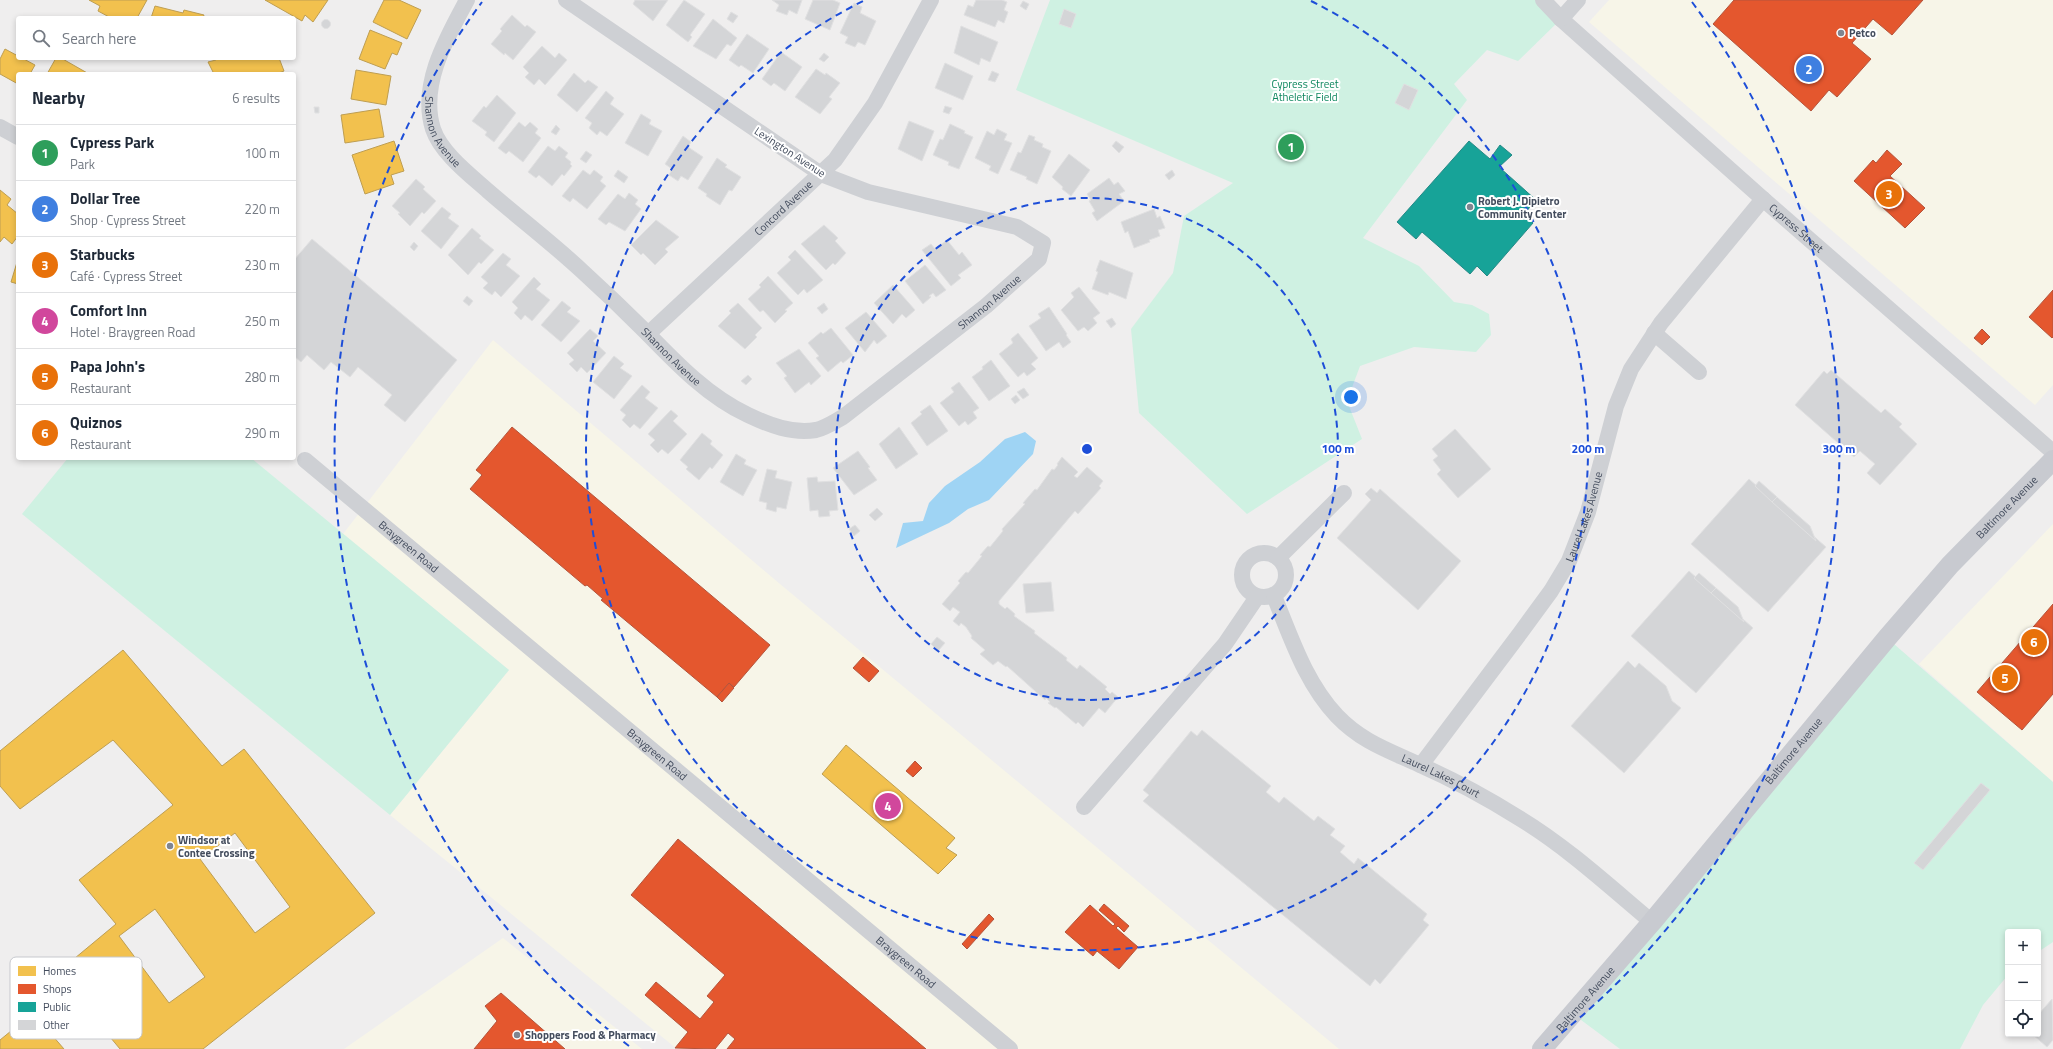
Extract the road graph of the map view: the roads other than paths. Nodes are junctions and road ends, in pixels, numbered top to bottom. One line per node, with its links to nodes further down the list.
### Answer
1 (467, 0): 13 (street, Shannon Avenue)
2 (566, 0): 9 (street, Lexington Avenue)
3 (931, 0): 9 (street, Concord Avenue)
4 (1543, 0): 6 (street, Cypress Street)
5 (1578, 0): 6 (street)
6 (1561, 19): 10 (street, Cypress Street)
7 (0, 127): 8 (street)
8 (16, 136)
9 (821, 174): 11 (street, Lexington Avenue); 13 (street, Concord Avenue)
10 (1764, 199): 12 (street, Laurel Lakes Avenue); 15 (street, Cypress Street)
11 (1043, 243): 13 (street, Shannon Avenue)
12 (1654, 333): 14 (street); 22 (street, Laurel Lakes Avenue)
13 (648, 334)
14 (1699, 372)
15 (2053, 452)
16 (305, 460): 25 (street, Braygreen Road)
17 (2053, 460): 24 (main road, Baltimore Avenue)
18 (1344, 493): 19 (street)
19 (1278, 558): 20 (street); 21 (street)
20 (1274, 596): 21 (street); 22 (street, Laurel Lakes Court)
21 (1257, 597): 23 (street)
22 (1421, 765): 24 (street, Laurel Lakes Court)
23 (1084, 807)
24 (1652, 922): 26 (main road, Baltimore Avenue)
25 (1010, 1049)
26 (1542, 1049)

